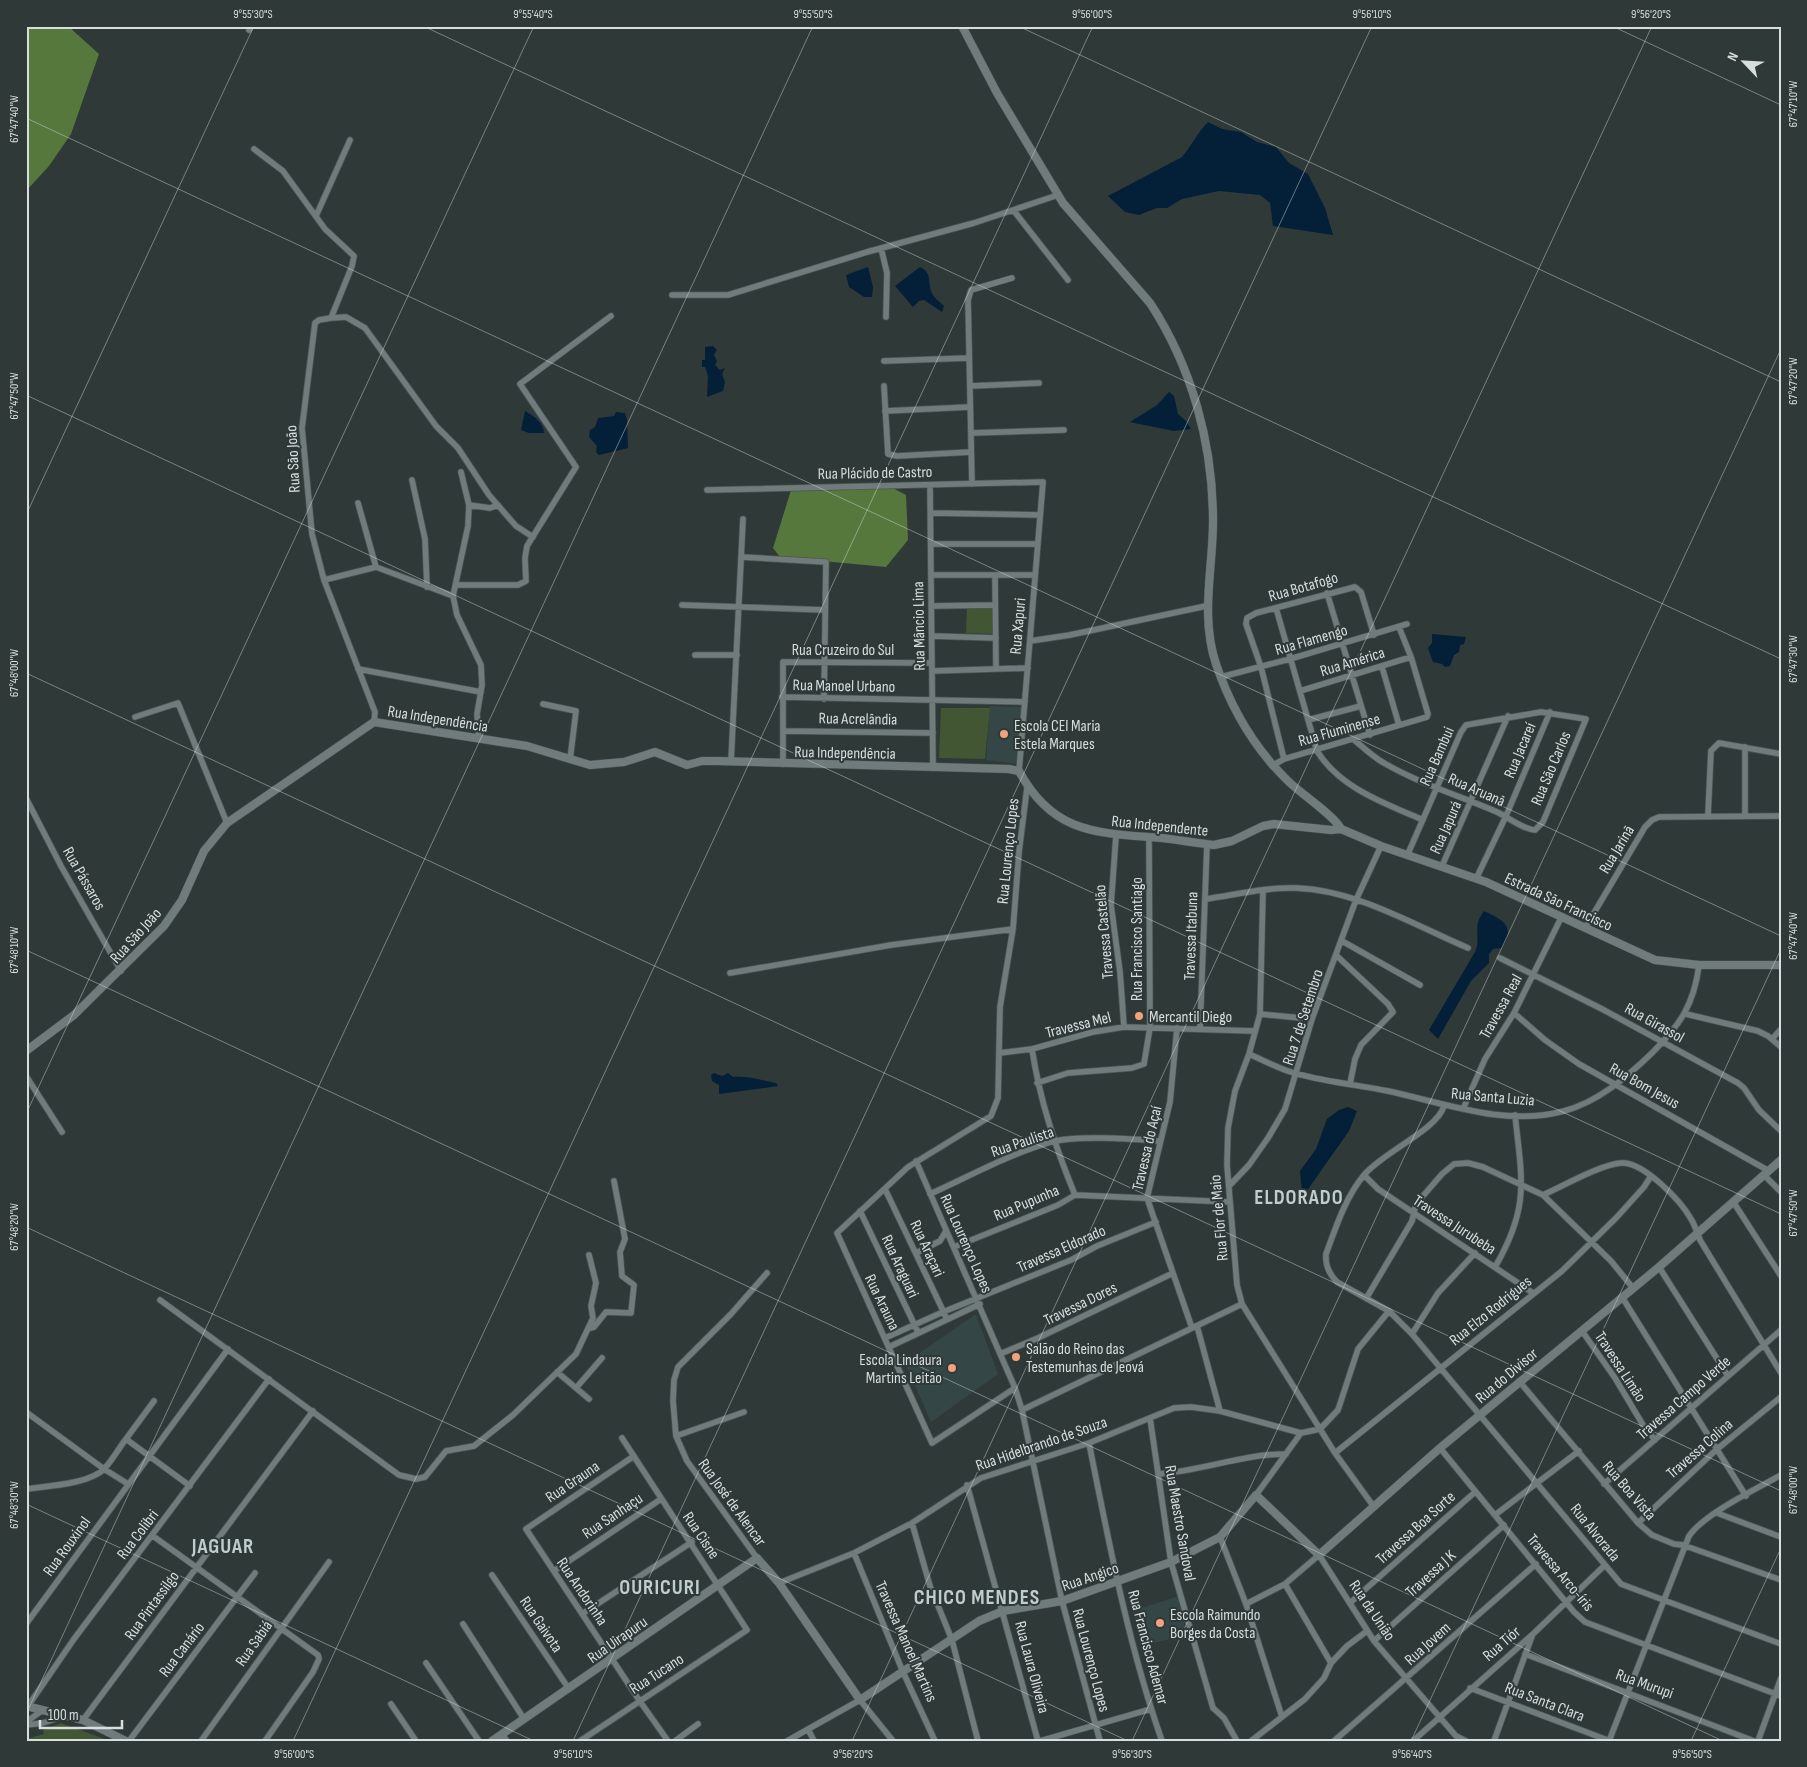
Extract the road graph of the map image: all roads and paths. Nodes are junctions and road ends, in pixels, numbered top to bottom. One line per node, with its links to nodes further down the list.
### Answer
1 (962, 26): 4 (street)
2 (350, 140): 6 (street)
3 (254, 149): 6 (street)
4 (1058, 195): 5 (street); 52 (street)
5 (1014, 211): 7 (street); 9 (street)
6 (316, 216): 13 (street)
7 (881, 248): 10 (street); 12 (street)
8 (1012, 278): 14 (street)
9 (1068, 280)
10 (672, 295)
11 (611, 316): 36 (street)
12 (886, 317)
13 (331, 318): 32 (street); 44 (street, Rua São João)
14 (969, 358): 15 (street); 18 (street)
15 (884, 361)
16 (1039, 383): 18 (street)
17 (884, 386): 20 (street)
18 (970, 386): 19 (street)
19 (970, 407): 20 (street); 22 (street)
20 (885, 411): 23 (street)
21 (1064, 430): 22 (street)
22 (971, 433): 23 (street)
23 (971, 452): 27 (street)
24 (461, 472): 31 (street)
25 (412, 480): 46 (street)
26 (1043, 482): 27 (street, Rua Plácido de Castro); 34 (street, Rua Xapuri)
27 (972, 484): 28 (street, Rua Plácido de Castro)
28 (930, 485): 29 (street, Rua Plácido de Castro); 33 (street, Rua Mâncio Lima)
29 (708, 490)
30 (358, 503): 40 (street)
31 (469, 505): 32 (street); 45 (street)
32 (498, 506): 36 (street)
33 (931, 513): 34 (street); 37 (street, Rua Mâncio Lima)
34 (1040, 515): 38 (street, Rua Xapuri)
35 (742, 519): 39 (street)
36 (533, 537): 45 (street)
37 (931, 544): 38 (street); 41 (street, Rua Mâncio Lima)
38 (1038, 544): 43 (street, Rua Xapuri)
39 (741, 557): 53 (street); 55 (street)
40 (376, 567): 44 (street); 46 (street)
41 (931, 574): 42 (street); 51 (street, Rua Mâncio Lima)
42 (994, 575): 43 (street); 50 (street)
43 (1035, 575): 61 (street, Rua Xapuri)
44 (324, 580): 72 (street, Rua São João)
45 (457, 585): 48 (street)
46 (427, 587): 48 (street)
47 (1328, 593): 54 (street, Rua Botafogo); 58 (street, Rua Botafogo); 62 (street)
48 (452, 596): 78 (street)
49 (682, 605): 53 (street)
50 (995, 605): 51 (street); 60 (street)
51 (932, 606): 59 (street, Rua Mâncio Lima)
52 (1206, 606): 61 (street); 76 (street)
53 (740, 607): 55 (street); 64 (street)
54 (1276, 608): 66 (street); 69 (street, Rua Botafogo)
55 (825, 610): 67 (street)
56 (1407, 624): 57 (street, Rua Flamengo)
57 (1399, 627): 58 (street, Rua Flamengo); 65 (street)
58 (1374, 635): 62 (street, Rua Flamengo)
59 (932, 636): 60 (street); 68 (street, Rua Mâncio Lima)
60 (996, 638): 73 (street)
61 (1030, 641): 71 (street, Rua Xapuri)
62 (1343, 644): 66 (street, Rua Flamengo); 75 (street)
63 (696, 655): 64 (street)
64 (737, 655): 102 (street)
65 (1411, 657): 70 (street, Rua América); 91 (street, Rua Fluminense)
66 (1290, 660): 69 (street, Rua Flamengo); 77 (street)
67 (824, 662): 68 (street, Rua Cruzeiro do Sul); 79 (street, Rua Cruzeiro do Sul); 80 (street)
68 (932, 663): 74 (street, Rua Mâncio Lima)
69 (1260, 667): 76 (street, Rua Flamengo); 100 (street)
70 (1382, 667): 75 (street, Rua América); 91 (street)
71 (1028, 668): 73 (street); 82 (street, Rua Xapuri)
72 (358, 669): 78 (street); 90 (street, Rua São João)
73 (996, 669): 74 (street)
74 (932, 671): 81 (street, Rua Mâncio Lima)
75 (1352, 676): 77 (street, Rua América); 84 (street)
76 (1221, 677): 104 (street)
77 (1300, 691): 89 (street)
78 (481, 692): 95 (street)
79 (782, 698): 80 (street, Rua Manoel Urbano); 92 (street)
80 (824, 699): 81 (street, Rua Manoel Urbano)
81 (932, 701): 82 (street, Rua Manoel Urbano); 93 (street, Rua Mâncio Lima)
82 (1025, 702): 106 (street, Rua Xapuri)
83 (543, 704): 101 (street)
84 (1361, 706): 89 (street); 94 (street)
85 (1550, 712): 86 (street, Rua Bambui); 88 (street, Rua Bambui); 112 (street, Rua Jacareí)
86 (1508, 716): 107 (street, Rua Bambui); 110 (street, Rua Japurá)
87 (135, 717): 116 (street)
88 (1586, 719): 117 (street, Rua São Carlos)
89 (1308, 720): 98 (street)
90 (374, 722): 95 (street, Rua Independência); 116 (street, Rua São João)
91 (1399, 726): 94 (street, Rua Fluminense)
92 (783, 731): 93 (street, Rua Acrelândia); 103 (street)
93 (933, 733): 105 (street, Rua Mâncio Lima)
94 (1370, 735): 96 (street, Rua Fluminense)
95 (479, 738): 101 (street, Rua Independência)
96 (1353, 739): 98 (street, Rua Fluminense); 107 (street, Rua Aruanã)
97 (1745, 747): 99 (street); 111 (street); 113 (street)
98 (1317, 751): 100 (street, Rua Fluminense); 115 (street)
99 (1781, 754)
100 (1284, 759): 104 (street, Rua Fluminense)
101 (570, 760): 102 (street, Rua Independência)
102 (731, 762): 103 (street, Rua Independência)
103 (783, 764): 105 (street, Rua Independência)
104 (1272, 766): 118 (street)
105 (933, 768): 106 (street, Rua Independência)
106 (1019, 771): 108 (street)
107 (1438, 786): 110 (street, Rua Aruanã); 115 (street, Rua Bambui)
108 (1028, 788): 120 (street, Rua Independente); 132 (street, Rua Lourenço Lopes)
109 (26, 798): 139 (street, Rua Pássaros)
110 (1472, 801): 112 (street, Rua Aruanã); 125 (street, Rua Japurá)
111 (1708, 815): 113 (street, Rua Jarinã); 131 (street, Rua Jarinã)
112 (1506, 816): 117 (street, Rua Aruanã); 126 (street, Rua Jacareí)
113 (1745, 816): 114 (street, Rua Jarinã)
114 (1781, 816)
115 (1423, 820): 124 (street, Rua Bambui)
116 (227, 823): 139 (street, Rua São João)
117 (1539, 828)
118 (1341, 829): 119 (street, Estrada São Francisco); 123 (street, Estrada São Francisco)
119 (1331, 830): 122 (street, Rua Independente)
120 (1116, 836): 121 (street, Rua Independente); 147 (street, Travessa Castelão)
121 (1149, 837): 122 (street, Rua Independente); 148 (street, Rua Francisco Santiago)
122 (1207, 844): 128 (street, Travessa Itabuna)
123 (1380, 846): 124 (street, Estrada São Francisco); 129 (street, Rua 7 de Setembro)
124 (1407, 856): 125 (street, Estrada São Francisco)
125 (1442, 866): 126 (street, Estrada São Francisco)
126 (1476, 879): 130 (street, Estrada São Francisco)
127 (1263, 890): 128 (street); 129 (street); 144 (street, Rua Flor de Maio)
128 (1206, 899): 150 (street, Travessa Itabuna)
129 (1356, 900): 133 (street, Rua 7 de Setembro); 134 (street)
130 (1562, 916): 131 (street, Estrada São Francisco); 141 (street, Travessa Real)
131 (1585, 928): 137 (street, Estrada São Francisco)
132 (1013, 929): 140 (street); 158 (street, Rua Lourenço Lopes)
133 (1342, 941): 135 (street, Rua 7 de Setembro); 142 (street)
134 (1468, 948)
135 (1337, 956): 146 (street, Rua 7 de Setembro); 163 (street)
136 (1500, 958): 141 (street, Rua Girassol)
137 (1699, 965): 138 (street, Estrada São Francisco); 145 (street, Rua Santa Luzia)
138 (1781, 965)
139 (121, 971): 157 (street, Rua São João)
140 (730, 973)
141 (1533, 974): 143 (street, Travessa Real); 154 (street, Rua Girassol)
142 (1420, 985)
143 (1514, 1013): 164 (street, Rua Bom Jesus); 166 (street, Travessa Real)
144 (1260, 1014): 146 (street); 152 (street, Rua Flor de Maio)
145 (1686, 1014): 153 (street); 154 (street, Rua Santa Luzia)
146 (1312, 1020): 160 (street, Rua 7 de Setembro)
147 (1124, 1027): 148 (street, Travessa Mel); 156 (street, Travessa Mel)
148 (1150, 1027): 149 (street, Travessa Mel); 162 (street, Rua Francisco Santiago)
149 (1177, 1028): 150 (street, Travessa Mel); 170 (street, Travessa do Açaí)
150 (1200, 1028): 152 (street, Travessa Mel)
151 (1781, 1029): 153 (street)
152 (1254, 1031): 159 (street, Rua Flor de Maio)
153 (1772, 1039): 155 (street)
154 (1663, 1042): 164 (street, Rua Santa Luzia); 169 (street, Rua Girassol)
155 (1781, 1047)
156 (1032, 1049): 158 (street, Travessa Mel); 162 (street)
157 (26, 1050)
158 (999, 1053): 173 (street, Rua Lourenço Lopes)
159 (1249, 1054): 160 (street, Rua Santa Luzia); 178 (street, Rua Flor de Maio)
160 (1297, 1074): 163 (street, Rua Santa Luzia); 178 (street, Rua 7 de Setembro)
161 (26, 1076): 168 (street)
162 (1037, 1083): 171 (street)
163 (1350, 1084): 165 (street, Rua Santa Luzia)
164 (1616, 1085): 167 (street, Rua Santa Luzia); 174 (street, Rua Bom Jesus)
165 (1444, 1106): 166 (street, Rua Santa Luzia); 175 (street)
166 (1463, 1109): 167 (street, Rua Santa Luzia)
167 (1515, 1115): 179 (street)
168 (62, 1132)
169 (1781, 1132)
170 (1159, 1141): 171 (street, Rua Paulista); 185 (street, Travessa do Açaí)
171 (1053, 1142): 182 (street, Rua Paulista); 183 (street)
172 (1781, 1160): 174 (street, Rua do Divisor)
173 (916, 1161): 180 (street); 182 (street, Rua Lourenço Lopes)
174 (1767, 1173): 181 (street, Rua Bom Jesus); 187 (street, Rua do Divisor)
175 (1364, 1175): 189 (street, Travessa Jurubeba); 205 (street, Rua Alvorada)
176 (1651, 1176): 184 (street); 192 (street); 193 (street, Rua Elzo Rodrigues)
177 (614, 1181): 215 (street)
178 (1230, 1185): 186 (street, Rua Flor de Maio)
179 (1522, 1185): 184 (street); 189 (street); 198 (street)
180 (885, 1189): 188 (street); 195 (street, Rua Araçari)
181 (1781, 1192)
182 (930, 1194): 191 (street, Rua Lourenço Lopes)
183 (1075, 1195): 185 (street, Rua Pupunha); 194 (street, Rua Pupunha)
184 (1543, 1195): 193 (street)
185 (1146, 1198): 186 (street, Rua Pupunha); 190 (street, Travessa do Açaí)
186 (1230, 1202): 209 (street, Rua Flor de Maio)
187 (1734, 1203): 192 (street, Rua do Divisor); 202 (street)
188 (860, 1211): 213 (street, Rua Araguari); 220 (street, Rua Arauna)
189 (1415, 1214): 196 (street, Travessa Jurubeba); 205 (street)
190 (1156, 1222): 201 (street, Travessa do Açaí); 208 (street, Travessa Eldorado)
191 (946, 1231): 194 (street, Rua Lourenço Lopes); 195 (street)
192 (1697, 1234): 199 (street, Rua do Divisor); 221 (street)
193 (1592, 1243): 203 (street); 204 (street, Rua Elzo Rodrigues)
194 (954, 1247): 208 (street, Rua Lourenço Lopes)
195 (916, 1253): 211 (street, Rua Araçari)
196 (1475, 1253): 198 (street, Travessa Jurubeba); 219 (street)
197 (589, 1255): 215 (street)
198 (1495, 1267): 204 (street, Travessa Jurubeba)
199 (1659, 1267): 203 (street, Rua do Divisor); 229 (street)
200 (767, 1273): 247 (street, Rua José de Alencar)
201 (1171, 1274): 214 (street, Travessa do Açaí); 224 (street, Travessa Dores)
202 (1781, 1276)
203 (1634, 1288): 206 (street, Rua do Divisor)
204 (1532, 1293): 226 (street, Rua Elzo Rodrigues)
205 (1367, 1297): 210 (street, Rua Alvorada)
206 (1622, 1297): 217 (street, Rua do Divisor); 237 (street)
207 (160, 1300): 223 (street)
208 (978, 1302): 211 (street); 212 (street); 224 (street, Rua Lourenço Lopes)
209 (1242, 1304): 214 (street); 245 (street, Rua Flor de Maio)
210 (1389, 1311): 219 (street, Rua Alvorada); 245 (street)
211 (943, 1312): 212 (street, Rua Araçari); 213 (street)
212 (947, 1319): 218 (street)
213 (914, 1326): 218 (street, Rua Araguari); 220 (street)
214 (1194, 1327): 238 (street); 240 (street, Travessa do Açaí)
215 (590, 1328): 227 (street)
216 (1781, 1330): 221 (street, Travessa Campo Verde)
217 (1582, 1331): 231 (street, Rua do Divisor); 250 (street, Travessa Limão)
218 (918, 1332): 222 (street)
219 (1412, 1334): 226 (street, Rua Alvorada)
220 (885, 1338): 222 (street, Rua Arauna)
221 (1764, 1345): 228 (street); 229 (street, Travessa Campo Verde)
222 (889, 1347): 233 (street, Rua Arauna)
223 (228, 1349): 230 (street); 257 (street, Rua Rouxinol)
224 (1000, 1354): 233 (street, Rua Lourenço Lopes)
225 (602, 1358): 232 (street)
226 (1441, 1366): 243 (street, Rua Alvorada); 255 (street, Rua Elzo Rodrigues)
227 (557, 1372): 232 (street); 239 (street)
228 (1781, 1373)
229 (1728, 1376): 237 (street, Travessa Campo Verde)
230 (269, 1379): 239 (street); 267 (street, Rua Colibri)
231 (1519, 1381): 243 (street, Rua do Divisor); 254 (street, Rua Boa Vista)
232 (576, 1388): 235 (street)
233 (1015, 1388): 238 (street, Rua Lourenço Lopes)
234 (1781, 1397): 253 (street, Travessa Colina)
235 (588, 1399)
236 (154, 1401): 249 (street)
237 (1690, 1409): 250 (street, Travessa Campo Verde); 253 (street)
238 (1022, 1410): 259 (street, Rua Lourenço Lopes)
239 (313, 1411): 292 (street, Rua Pintassilgo)
240 (1220, 1411): 244 (street, Rua Hidelbrando de Souza); 246 (street, Rua Hidelbrando de Souza)
241 (26, 1412): 260 (street)
242 (744, 1412): 247 (street)
243 (1480, 1414): 252 (street, Rua do Divisor); 263 (street, Rua Alvorada)
244 (1150, 1418): 251 (street, Rua Hidelbrando de Souza); 261 (street, Rua Maestro Sandoval)
245 (1320, 1429): 246 (street); 255 (street, Rua Flor de Maio)
246 (1301, 1433): 256 (street, Rua Angico)
247 (676, 1436): 287 (street, Rua José de Alencar)
248 (622, 1438): 258 (street, Rua Cisne)
249 (126, 1439): 257 (street); 260 (street)
250 (1655, 1440): 265 (street, Travessa Campo Verde)
251 (1089, 1443): 259 (street, Rua Hidelbrando de Souza); 297 (street, Rua Francisco Ademar)
252 (1440, 1448): 269 (street, Travessa Arco-íris); 273 (street, Rua do Divisor)
253 (1716, 1450): 271 (street); 277 (street, Travessa Colina)
254 (1579, 1451): 263 (street); 265 (street, Rua Boa Vista)
255 (1335, 1453): 273 (street, Rua Flor de Maio)
256 (1286, 1454): 261 (street); 270 (street, Rua Angico)
257 (150, 1456): 264 (street, Rua Rouxinol); 267 (street)
258 (634, 1456): 272 (street, Rua Cisne); 279 (street, Rua Grauna)
259 (1032, 1461): 266 (street, Rua Hidelbrando de Souza); 302 (street, Rua Lourenço Lopes)
260 (104, 1470): 264 (street); 268 (street)
261 (1158, 1474): 289 (street, Rua Maestro Sandoval)
262 (1781, 1475): 271 (street)
263 (1538, 1483): 275 (street); 291 (street, Rua Alvorada)
264 (128, 1484): 309 (street, Rua Rouxinol)
265 (1604, 1484): 277 (street, Rua Boa Vista)
266 (967, 1485): 276 (street, Rua Hidelbrando de Souza); 307 (street, Rua Laura Oliveira)
267 (190, 1486): 280 (street, Rua Colibri)
268 (27, 1490)
269 (1475, 1492): 275 (street, Travessa Arco-íris); 304 (street, Travessa Boa Sorte)
270 (1256, 1495): 281 (street, Rua Angico); 286 (street, Rua da União)
271 (1746, 1496): 274 (street)
272 (661, 1499): 283 (street, Rua Cisne); 293 (street, Rua Sanhaçu)
273 (1374, 1507): 286 (street, Rua do Divisor)
274 (1717, 1513): 282 (street); 284 (street)
275 (1495, 1515): 278 (street, Travessa Arco-íris)
276 (912, 1523): 285 (street, Rua Hidelbrando de Souza); 315 (street)
277 (1638, 1523): 284 (street, Rua Boa Vista)
278 (1504, 1526): 290 (street, Travessa Arco-íris); 316 (street, Travessa J K)
279 (526, 1530): 293 (street, Rua Andorinha)
280 (153, 1536): 292 (street); 334 (street, Rua Colibri)
281 (1220, 1537): 289 (street, Rua Angico); 306 (street)
282 (1781, 1537)
283 (692, 1542): 300 (street, Rua Cisne); 308 (street)
284 (1683, 1545): 296 (street, Rua Boa Vista); 303 (street)
285 (854, 1553): 298 (street, Rua Hidelbrando de Souza); 323 (street, Travessa Manoel Martins)
286 (1319, 1555): 299 (street, Rua do Divisor); 304 (street, Rua da União)
287 (757, 1558): 298 (street, Rua José de Alencar); 300 (street, Rua Uirapuru)
288 (328, 1562): 311 (street, Rua Sabiá)
289 (1171, 1562): 297 (street, Rua Angico); 364 (street, Rua Maestro Sandoval)
290 (1536, 1564): 305 (street, Travessa Arco-íris); 324 (street, Rua Jovem)
291 (1605, 1565): 303 (street, Rua Alvorada); 305 (street, Rua Tiór)
292 (195, 1567): 301 (street); 341 (street, Rua Pintassilgo)
293 (554, 1571): 308 (street, Rua Andorinha)
294 (255, 1574): 301 (street, Rua Canário)
295 (492, 1575): 327 (street, Rua Gaivota)
296 (1781, 1580)
297 (1117, 1582): 302 (street, Rua Angico); 335 (street, Rua Francisco Ademar)
298 (779, 1583): 331 (street, Rua José de Alencar)
299 (1285, 1584): 306 (street, Rua do Divisor); 322 (street)
300 (719, 1586): 312 (street, Rua Cisne); 320 (street, Rua Uirapuru)
301 (236, 1597): 311 (street); 347 (street, Rua Canário)
302 (1062, 1601): 307 (street, Rua Angico); 344 (street, Rua Lourenço Lopes)
303 (1663, 1601): 317 (street, Rua Alvorada); 318 (street)
304 (1351, 1602): 313 (street, Rua da União)
305 (1566, 1602): 314 (street, Rua Tiór); 318 (street, Travessa Arco-íris)
306 (1246, 1604): 339 (street)
307 (1003, 1611): 315 (street, Rua Angico); 361 (street, Rua Laura Oliveira)
308 (582, 1614): 320 (street, Rua Andorinha)
309 (26, 1624)
310 (462, 1624): 340 (street)
311 (281, 1628): 348 (street, Rua Sabiá); 349 (street)
312 (747, 1630): 330 (street, Rua Tucano)
313 (1367, 1631): 316 (street, Rua da União); 322 (street)
314 (1533, 1634): 319 (street); 326 (street, Rua Tiór)
315 (952, 1640): 323 (street, Rua Angico); 360 (street)
316 (1374, 1641): 324 (street, Rua da União)
317 (1781, 1644)
318 (1646, 1646): 328 (street); 329 (street, Travessa Arco-íris)
319 (1526, 1654): 328 (street, Rua Murupi); 332 (street)
320 (612, 1659): 327 (street, Rua Uirapuru); 330 (street, Rua Andorinha)
321 (426, 1663): 351 (street)
322 (1331, 1663): 339 (street)
323 (903, 1672): 331 (street, Rua Angico); 359 (street, Travessa Manoel Martins)
324 (1408, 1678): 338 (street, Rua da União); 366 (street, Rua Jovem)
325 (1781, 1678): 329 (street)
326 (1470, 1688): 332 (street, Rua Santa Clara); 338 (street, Rua Tiór)
327 (569, 1689): 340 (street, Rua Uirapuru)
328 (1629, 1692): 370 (street); 371 (street, Rua Murupi)
329 (1778, 1695): 372 (street)
330 (639, 1700): 353 (street, Rua Tucano); 354 (street, Rua Andorinha)
331 (860, 1700): 345 (street, Rua Angico); 358 (street, Rua José de Alencar)
332 (1508, 1702): 369 (street); 370 (street, Rua Santa Clara)
333 (391, 1704): 350 (street)
334 (27, 1706): 336 (street)
335 (1151, 1709): 344 (street); 363 (street, Rua Francisco Ademar)
336 (43, 1710): 337 (street); 342 (street)
337 (67, 1715): 341 (street); 342 (street)
338 (1439, 1716): 367 (street, Rua Tiór); 368 (street, Rua da União)
339 (1282, 1717): 365 (street)
340 (524, 1719): 346 (street, Rua Uirapuru)
341 (83, 1720): 347 (street)
342 (26, 1724)
343 (698, 1724): 355 (street)
344 (1096, 1726): 361 (street); 362 (street, Rua Lourenço Lopes)
345 (808, 1729): 356 (street, Rua Angico); 357 (street)
346 (505, 1737): 352 (street, Rua Uirapuru)
347 (128, 1741)
348 (201, 1741)
349 (265, 1741)
350 (416, 1741)
351 (479, 1741)
352 (492, 1741)
353 (580, 1741)
354 (668, 1741)
355 (675, 1741)
356 (787, 1741)
357 (814, 1741)
358 (893, 1741)
359 (935, 1741)
360 (978, 1741)
361 (1039, 1741)
362 (1100, 1741)
363 (1162, 1741)
364 (1237, 1741)
365 (1251, 1741)
366 (1334, 1741)
367 (1413, 1741)
368 (1466, 1741)
369 (1494, 1741)
370 (1609, 1741)
371 (1754, 1741)
372 (1758, 1741)

